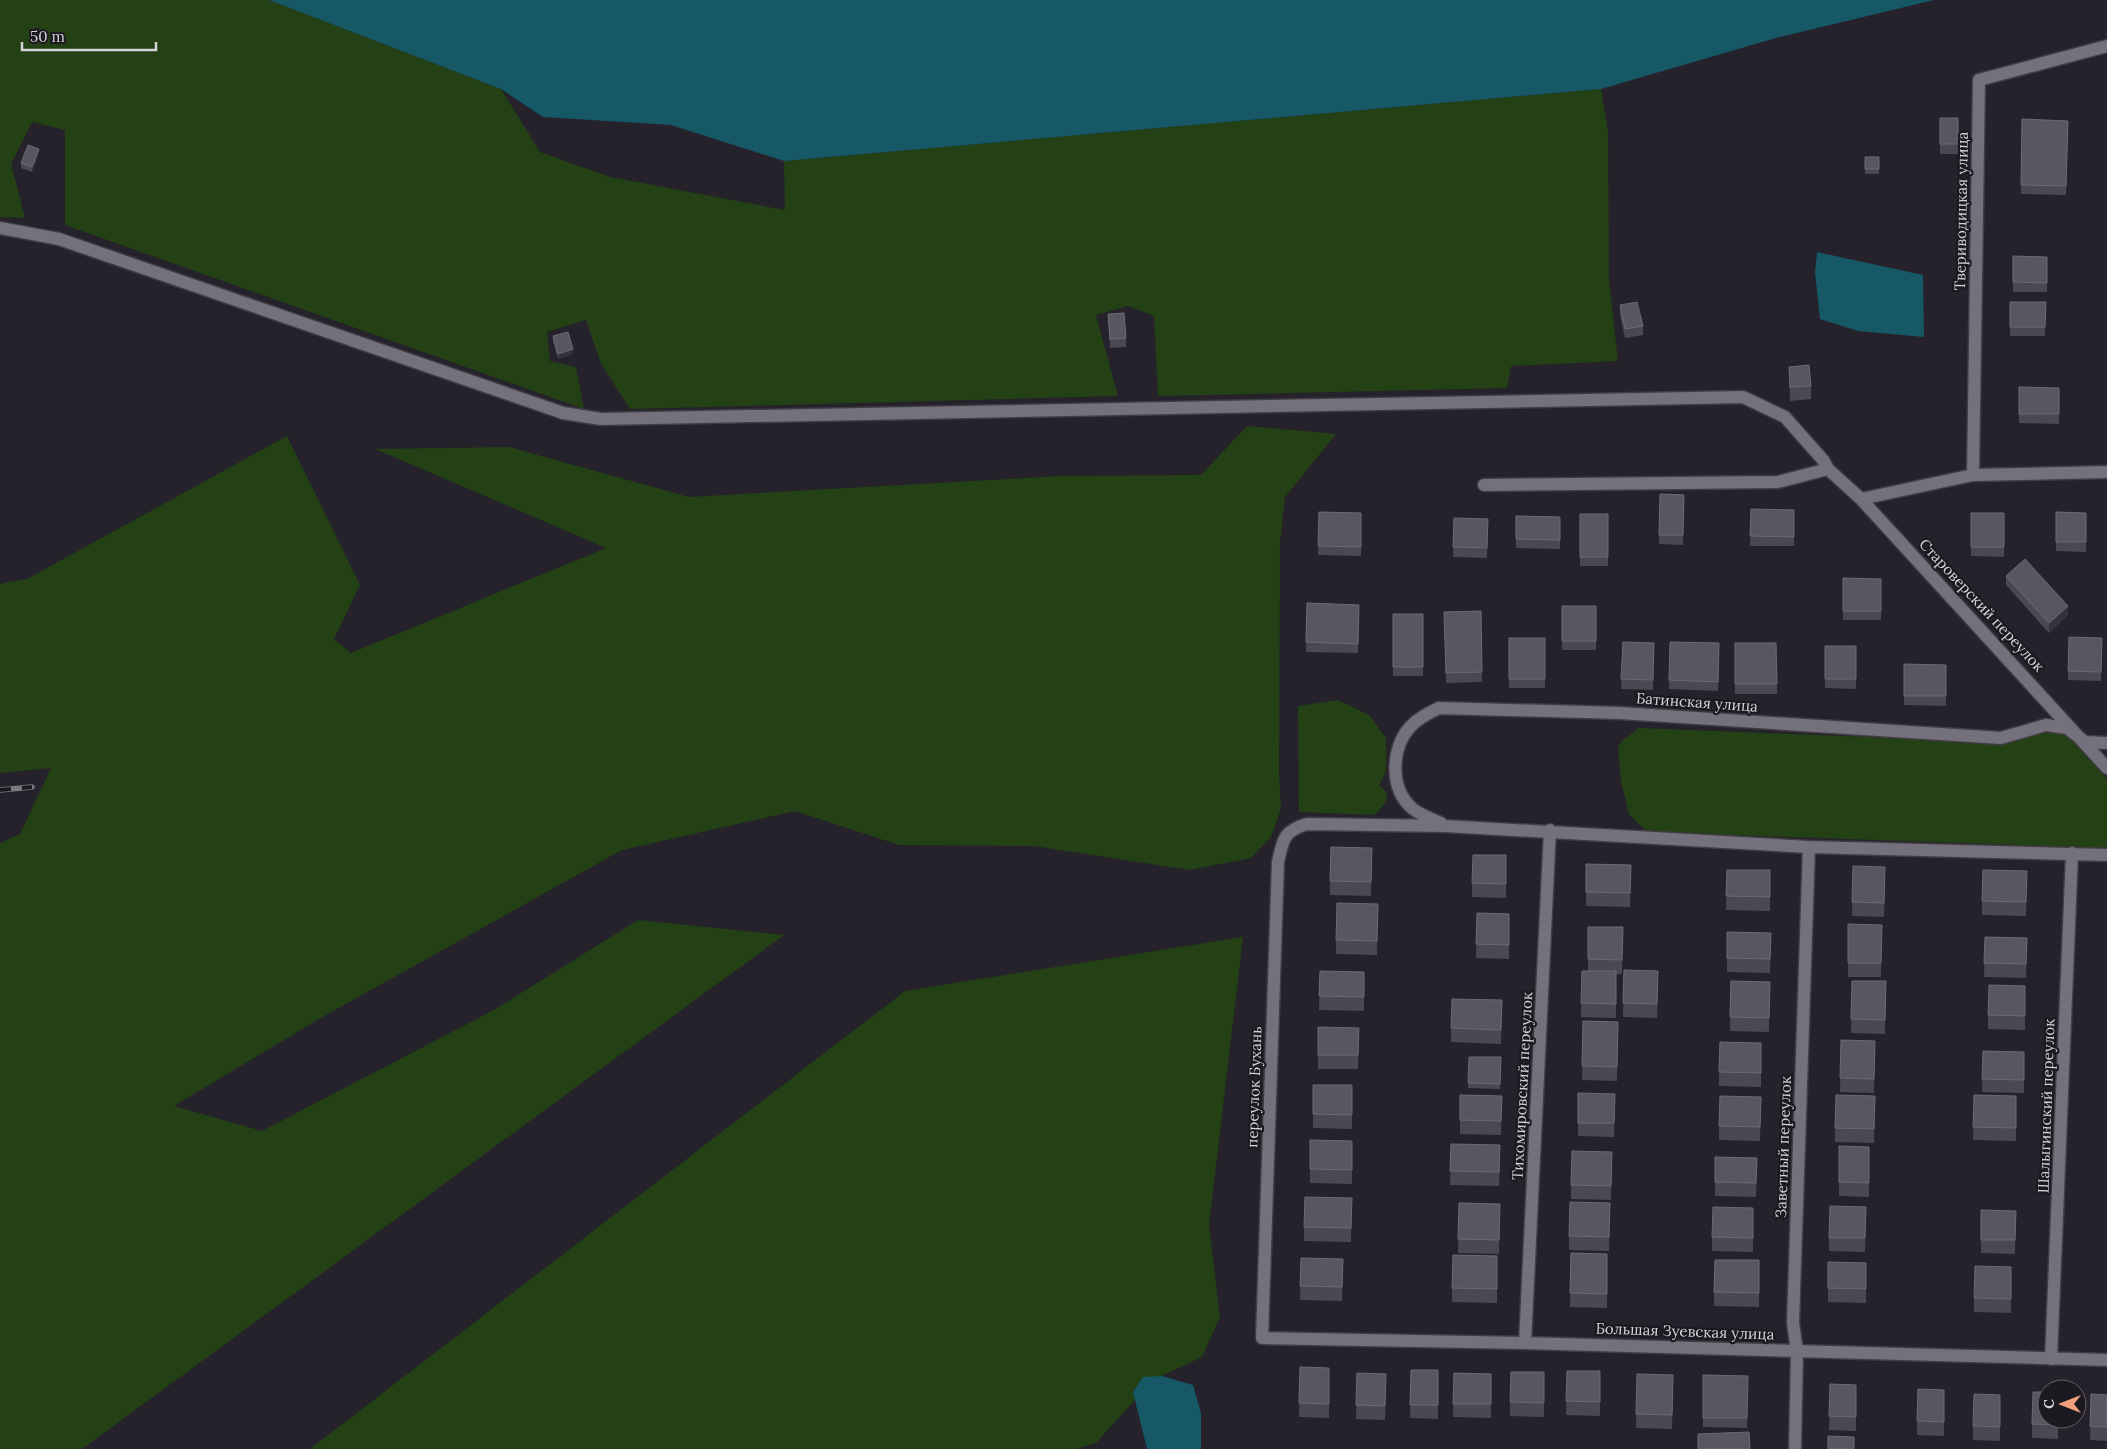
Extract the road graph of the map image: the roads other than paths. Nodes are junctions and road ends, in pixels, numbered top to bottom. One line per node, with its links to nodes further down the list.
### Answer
1 (2107, 46): 5 (street, Твериводицкая улица)
2 (0, 228): 3 (street, Староверский переулок)
3 (1828, 468): 6 (street); 7 (street, Староверский переулок)
4 (2107, 472): 5 (street)
5 (1973, 475): 7 (street)
6 (1484, 485)
7 (1862, 499): 8 (street, Староверский переулок)
8 (2085, 742): 9 (street); 10 (street, Староверский переулок); 11 (street, Батинская улица)
9 (2107, 743)
10 (2107, 768)
11 (1445, 826): 12 (street, Батинская улица); 13 (street, Батинская улица)
12 (1550, 830): 14 (street, Батинская улица); 18 (street, Тихомировский переулок)
13 (1283, 838): 17 (street, переулок Бухань)
14 (1809, 847): 15 (street, Батинская улица); 19 (street, Заветный переулок)
15 (2072, 853): 16 (street, Батинская улица); 20 (street, Шалыгинский переулок)
16 (2107, 855)
17 (1262, 1338): 18 (street, Большая Зуевская улица)
18 (1526, 1343): 19 (street, Большая Зуевская улица)
19 (1797, 1351): 20 (street, Большая Зуевская улица); 22 (street, Заветный переулок)
20 (2051, 1359): 21 (street, Большая Зуевская улица)
21 (2107, 1360)
22 (1795, 1449)

